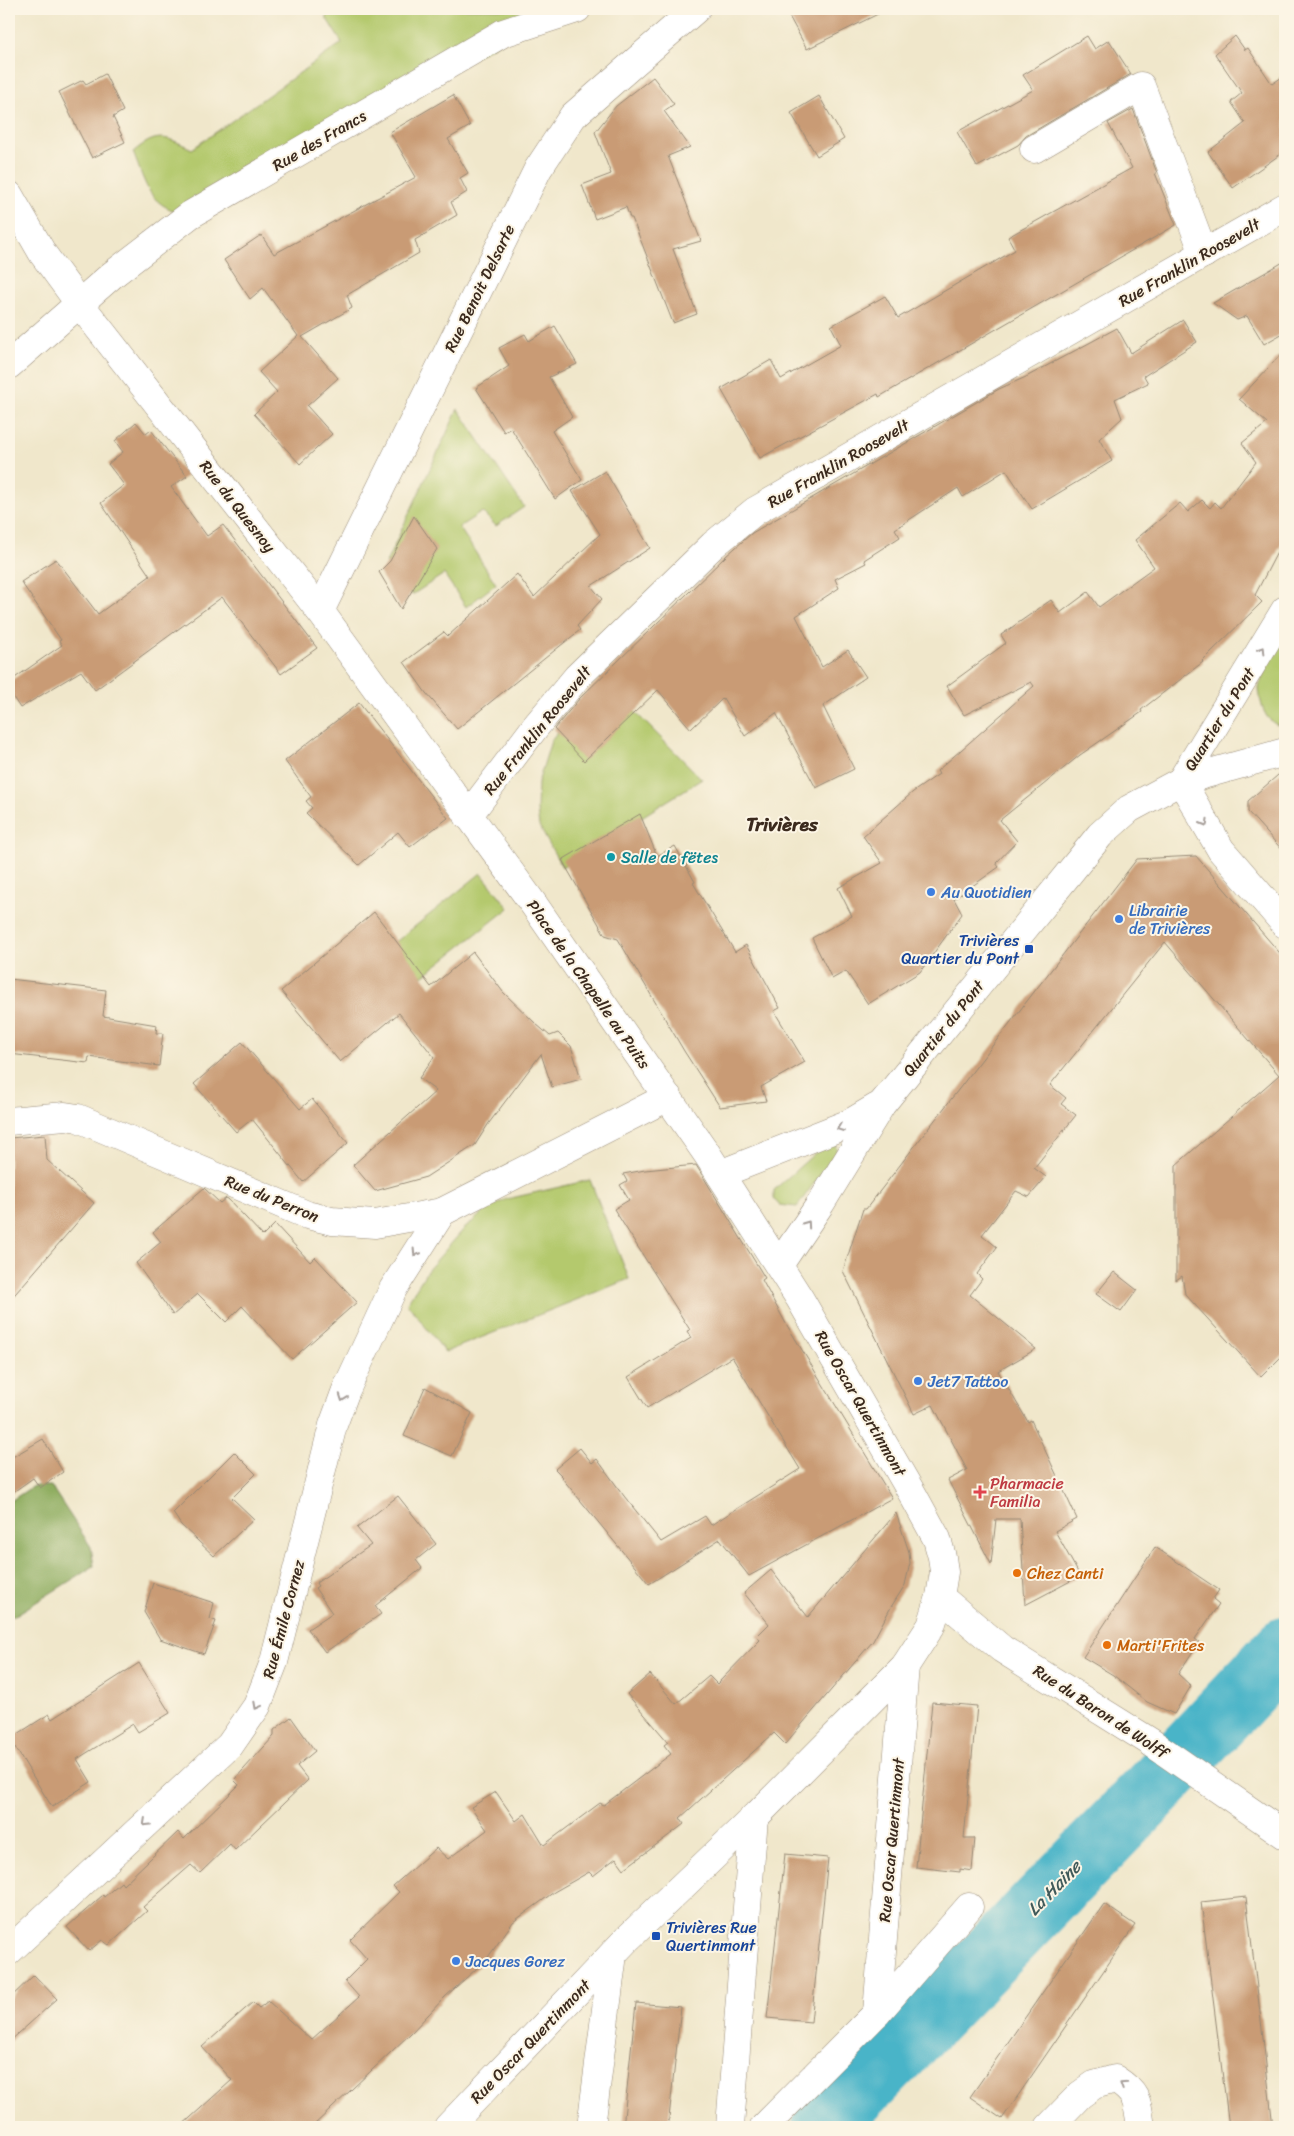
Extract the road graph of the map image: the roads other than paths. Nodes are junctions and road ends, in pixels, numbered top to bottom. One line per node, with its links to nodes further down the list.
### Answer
1 (577, 9): 7 (street, Rue des Francs)
2 (696, 9): 10 (street, Rue Benoit Delsarte)
3 (1034, 149): 6 (street)
4 (9, 195): 7 (street, Rue du Quesnoy)
5 (1285, 207): 6 (street, Rue Franklin Roosevelt)
6 (1204, 254): 13 (street, Rue Franklin Roosevelt)
7 (79, 303): 8 (street, Rue des Francs); 10 (street, Rue du Quesnoy)
8 (9, 365)
9 (1285, 610): 12 (street, Quartier du Pont, one-way to 9)
10 (320, 611): 13 (street, Rue du Quesnoy)
11 (1285, 752): 12 (street)
12 (1181, 781): 14 (street, one-way to 14); 16 (street, Quartier du Pont)
13 (468, 816): 15 (street, Place de la Chapelle au Puits)
14 (1285, 924)
15 (668, 1097): 18 (street, Place de la Chapelle au Puits); 19 (street, Rue du Perron)
16 (882, 1104): 18 (street, one-way to 18); 20 (street, one-way to 16)
17 (9, 1121): 19 (street, Rue du Perron)
18 (713, 1164): 20 (street, Rue Oscar Quertinmont)
19 (442, 1212): 26 (street, Rue Émile Cornez, one-way to 26)
20 (779, 1264): 21 (street, Rue Oscar Quertinmont)
21 (940, 1597): 22 (street, Rue Oscar Quertinmont); 24 (street, Rue du Baron de Wolff)
22 (905, 1666): 23 (street, Rue Oscar Quertinmont); 28 (street, Rue Oscar Quertinmont)
23 (754, 1817): 27 (street, Rue Oscar Quertinmont); 31 (street)
24 (1279, 1824)
25 (969, 1906): 28 (street)
26 (9, 1951)
27 (613, 1954): 29 (street, Rue Oscar Quertinmont); 30 (street, Rue Oscar Quertinmont)
28 (877, 2013): 32 (street)
29 (448, 2127)
30 (591, 2127)
31 (730, 2127)
32 (764, 2127)
33 (1049, 2127): 34 (street, one-way to 33)
34 (1141, 2127)

